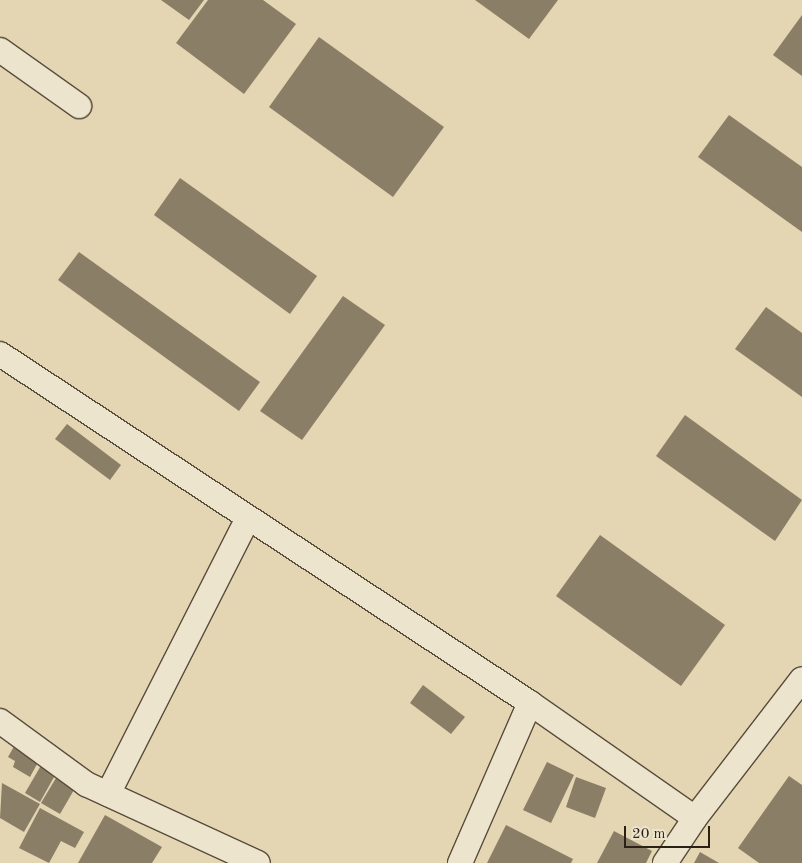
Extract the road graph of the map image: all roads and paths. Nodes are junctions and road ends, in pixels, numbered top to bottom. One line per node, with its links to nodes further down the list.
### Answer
1 (0, 50): 2 (street)
2 (79, 106)
3 (0, 354): 4 (street)
4 (248, 520): 6 (street); 8 (street)
5 (802, 679): 9 (street)
6 (530, 703): 9 (street); 12 (street)
7 (0, 721): 8 (street)
8 (108, 794): 10 (street)
9 (695, 818): 13 (street)
10 (230, 858): 11 (street)
11 (258, 863)
12 (460, 863)
13 (665, 863)

